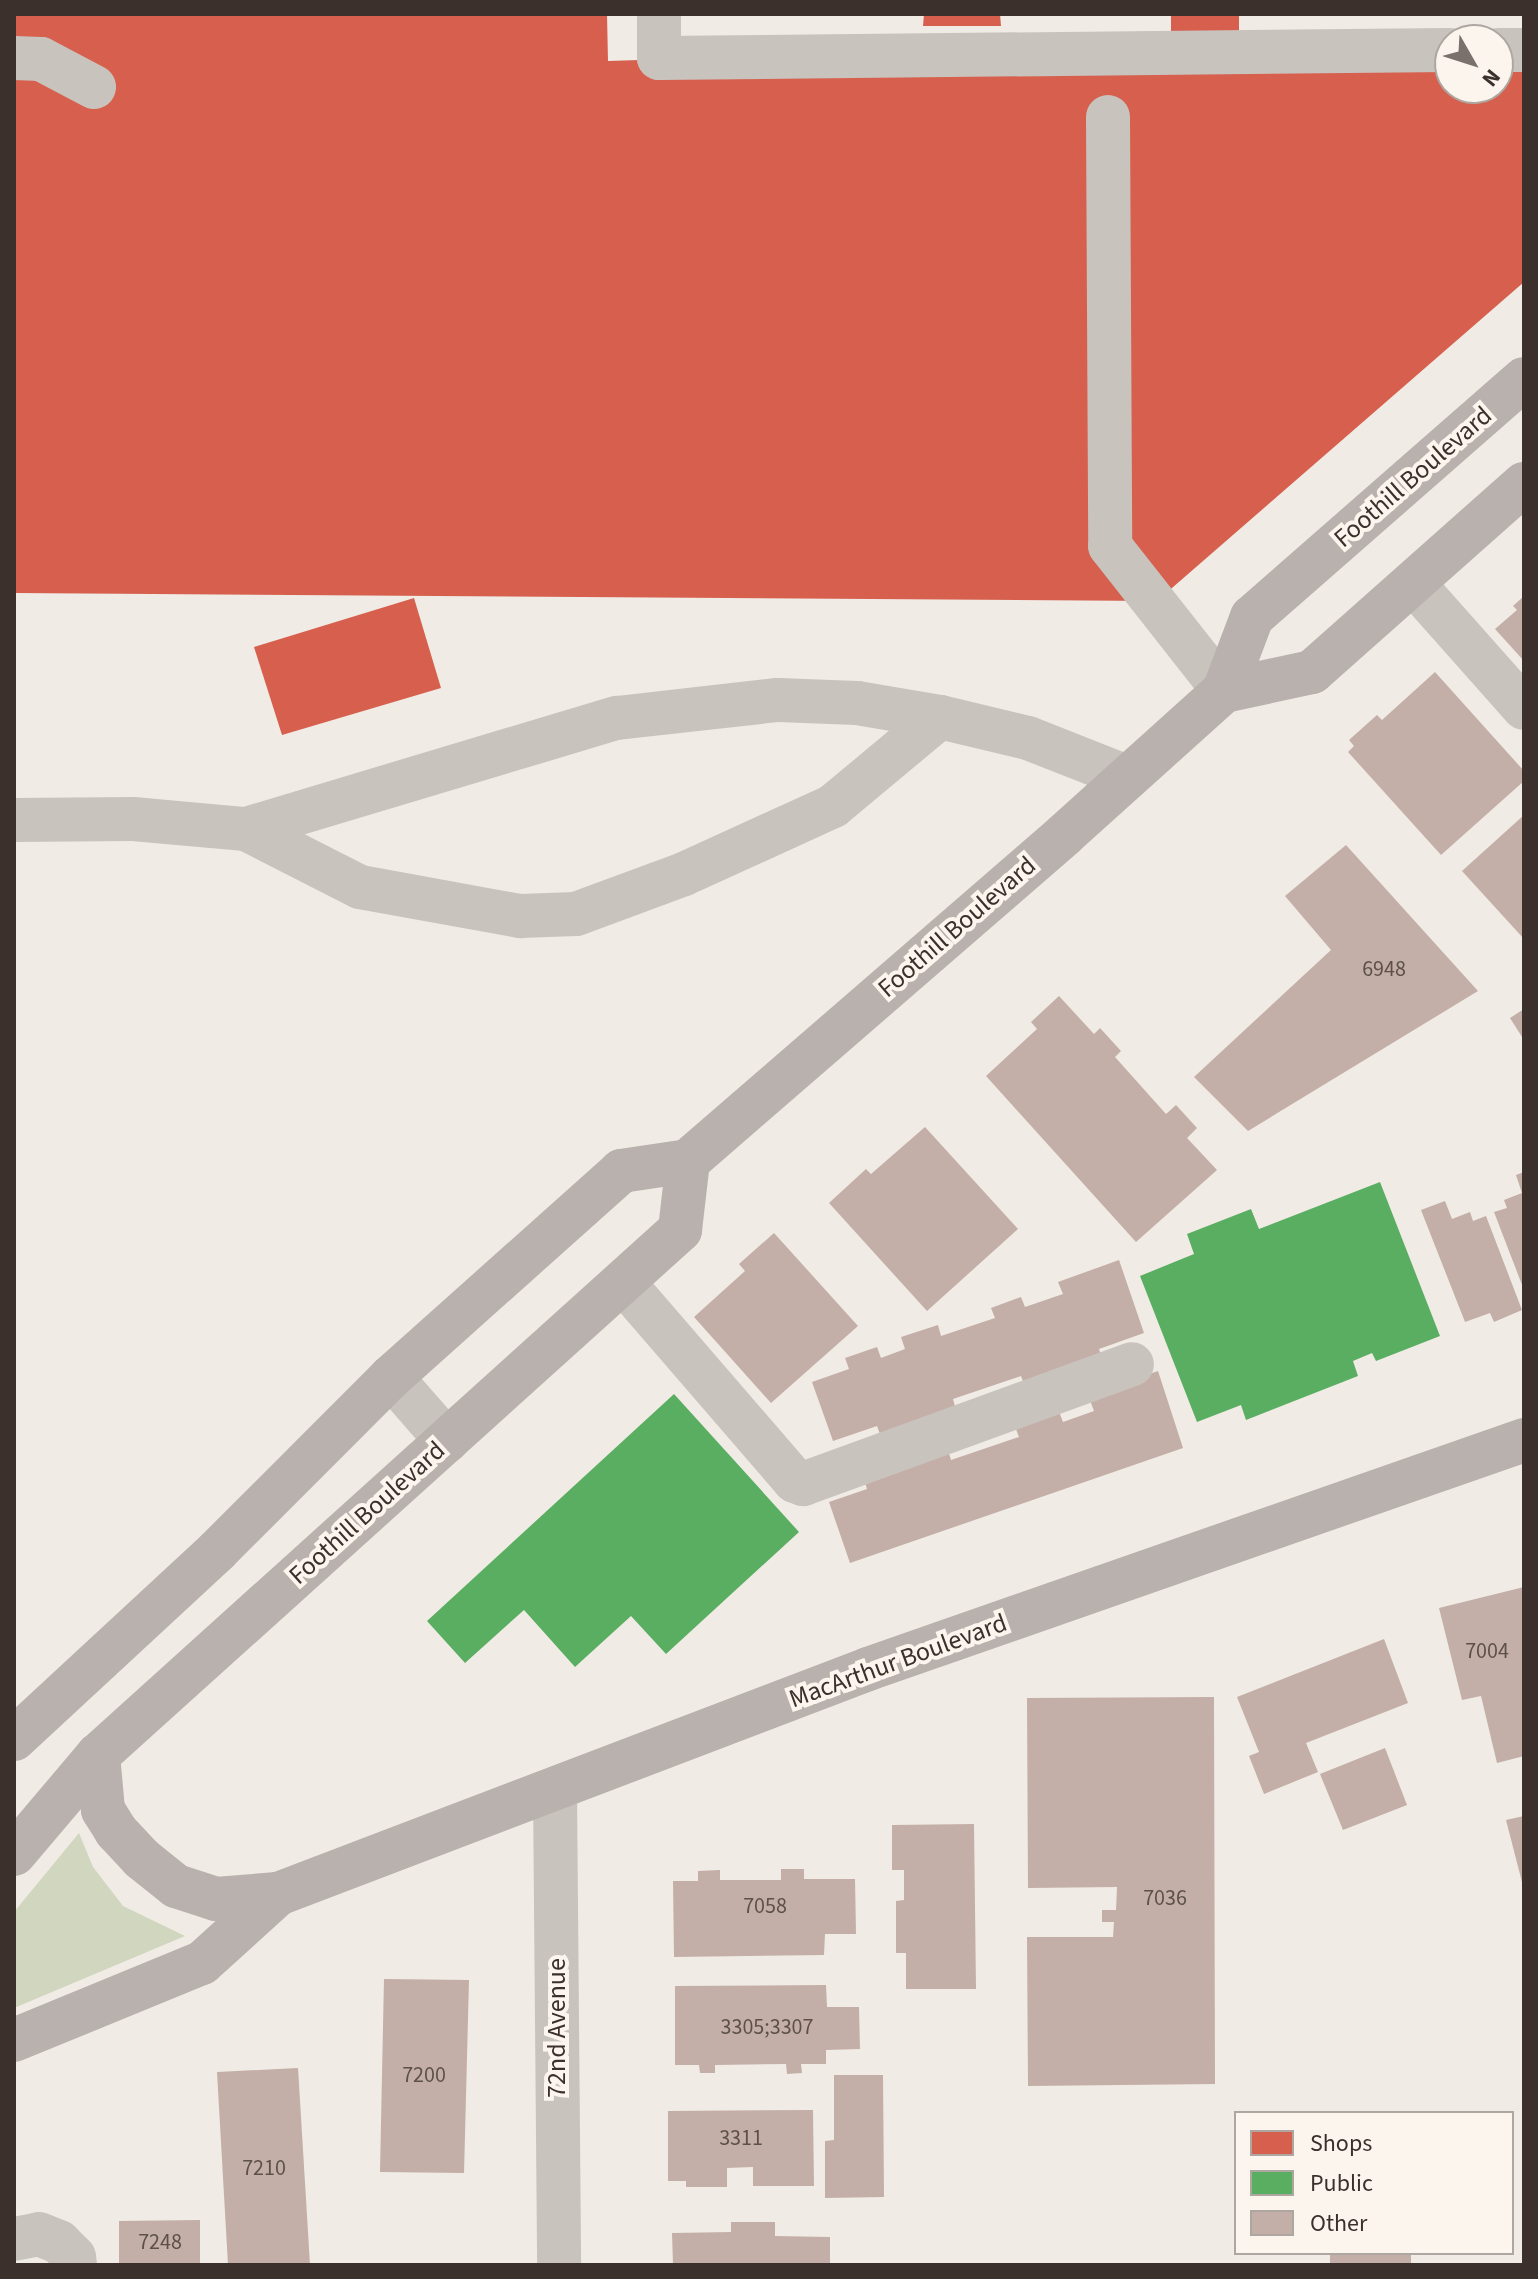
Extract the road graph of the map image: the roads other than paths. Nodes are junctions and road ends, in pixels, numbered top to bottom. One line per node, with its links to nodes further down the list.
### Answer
1 (659, 14): 2 (street)
2 (1434, 50)
3 (14, 58): 4 (street)
4 (94, 87)
5 (1108, 117): 9 (street)
6 (1524, 379): 9 (main road, Foothill Boulevard)
7 (1524, 484): 8 (main road, Foothill Boulevard)
8 (1413, 583): 9 (main road, Foothill Boulevard); 10 (street)
9 (1224, 691): 12 (main road, Foothill Boulevard)
10 (1524, 708)
11 (940, 717): 12 (street); 14 (street); 14 (street)
12 (1127, 777): 15 (main road, Foothill Boulevard)
13 (14, 820): 14 (street)
14 (246, 829)
15 (688, 1161): 16 (main road, Foothill Boulevard); 18 (main road)
16 (623, 1282): 17 (street); 20 (main road, Foothill Boulevard)
17 (1132, 1364)
18 (391, 1377): 20 (street); 21 (main road)
19 (1524, 1440): 23 (main road, MacArthur Boulevard)
20 (447, 1441): 22 (main road, Foothill Boulevard)
21 (14, 1739)
22 (98, 1755): 24 (main road, Foothill Boulevard); 25 (main road, MacArthur Boulevard)
23 (555, 1791): 25 (main road, MacArthur Boulevard); 29 (street, 72nd Avenue)
24 (14, 1854)
25 (278, 1894): 26 (main road, MacArthur Boulevard)
26 (14, 2040)
27 (14, 2239): 28 (street)
28 (75, 2265)
29 (559, 2265)

